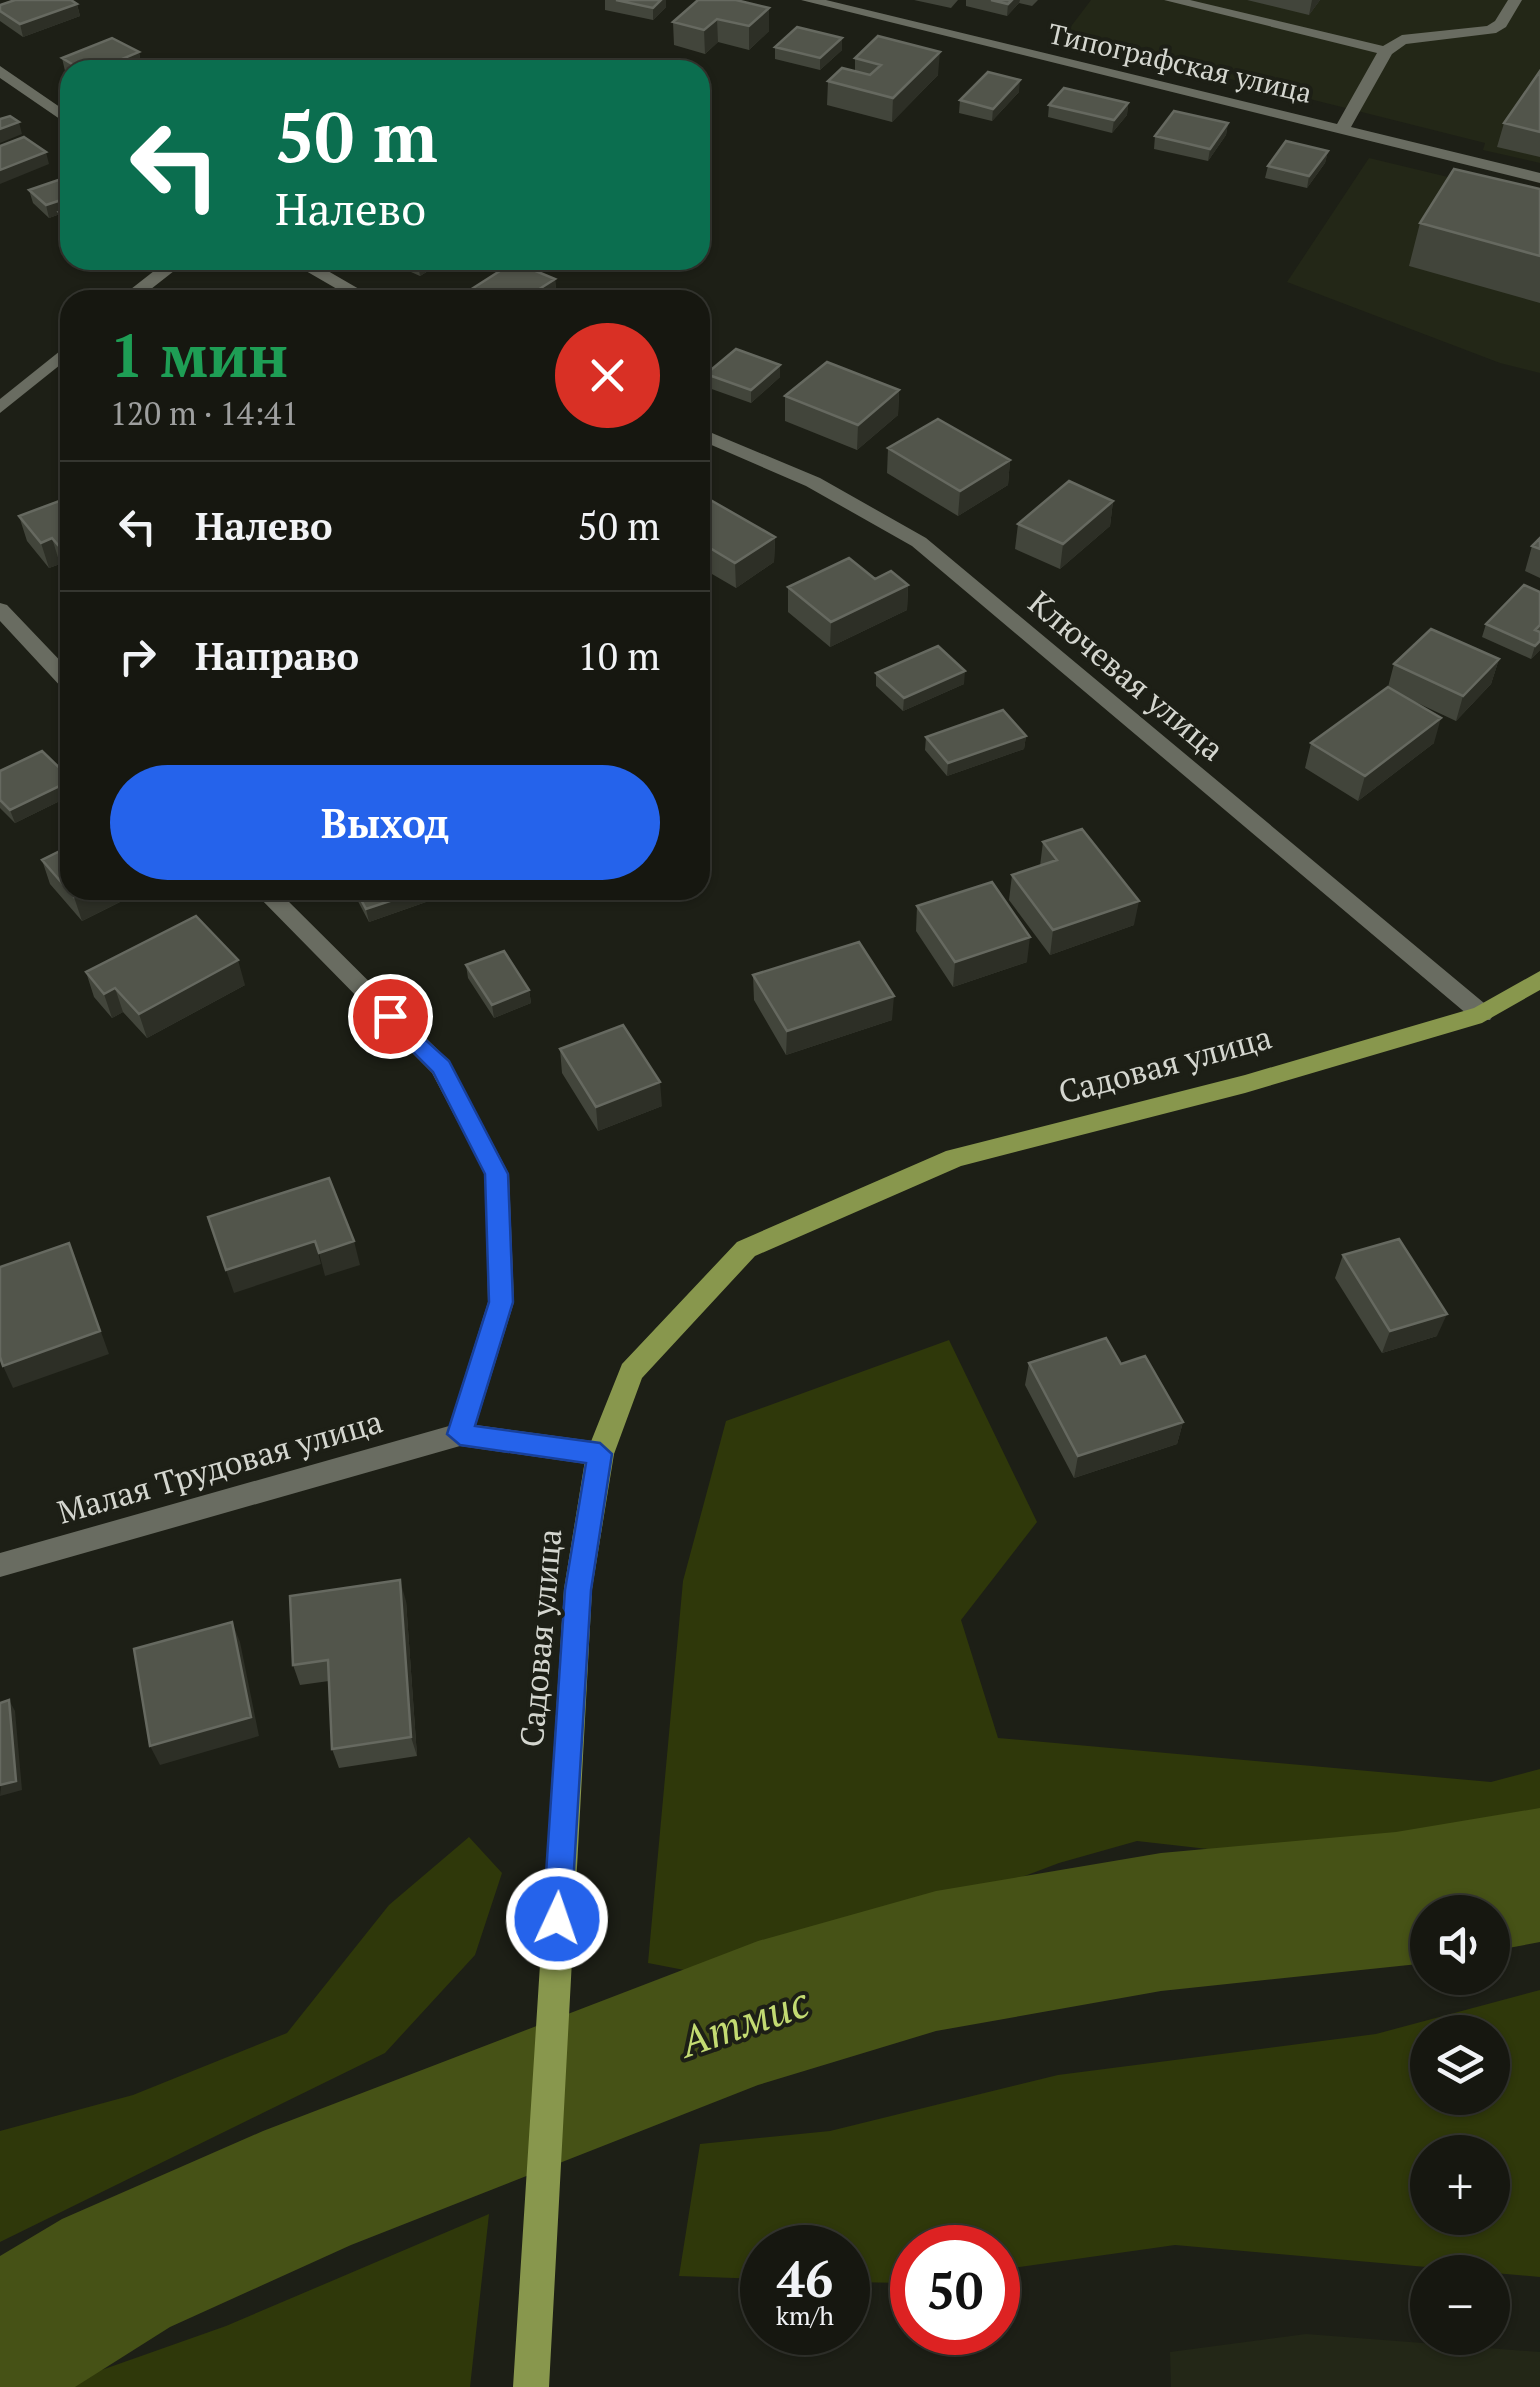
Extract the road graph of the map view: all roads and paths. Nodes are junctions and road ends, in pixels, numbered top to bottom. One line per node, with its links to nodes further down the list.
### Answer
1 (808, 0): 7 (street, Типографская улица)
2 (1171, 0): 4 (street)
3 (1515, 0): 4 (street)
4 (1386, 51): 7 (street)
5 (0, 70): 6 (street)
6 (60, 115)
7 (1343, 128): 8 (street, Типографская улица)
8 (1540, 178)
9 (166, 270): 11 (street)
10 (314, 270): 12 (street)
11 (139, 290)
12 (352, 290)
13 (60, 357): 14 (street)
14 (0, 408)
15 (710, 438): 20 (street, Ключевая улица)
16 (0, 609): 17 (street)
17 (60, 673)
18 (273, 900): 21 (street)
19 (1540, 980): 20 (main road, Садовая улица)
20 (1482, 1014): 22 (main road, Садовая улица)
21 (460, 1434): 22 (street); 23 (street, Малая Трудовая улица)
22 (600, 1454): 24 (main road, Садовая улица)
23 (0, 1564)
24 (533, 2370)

